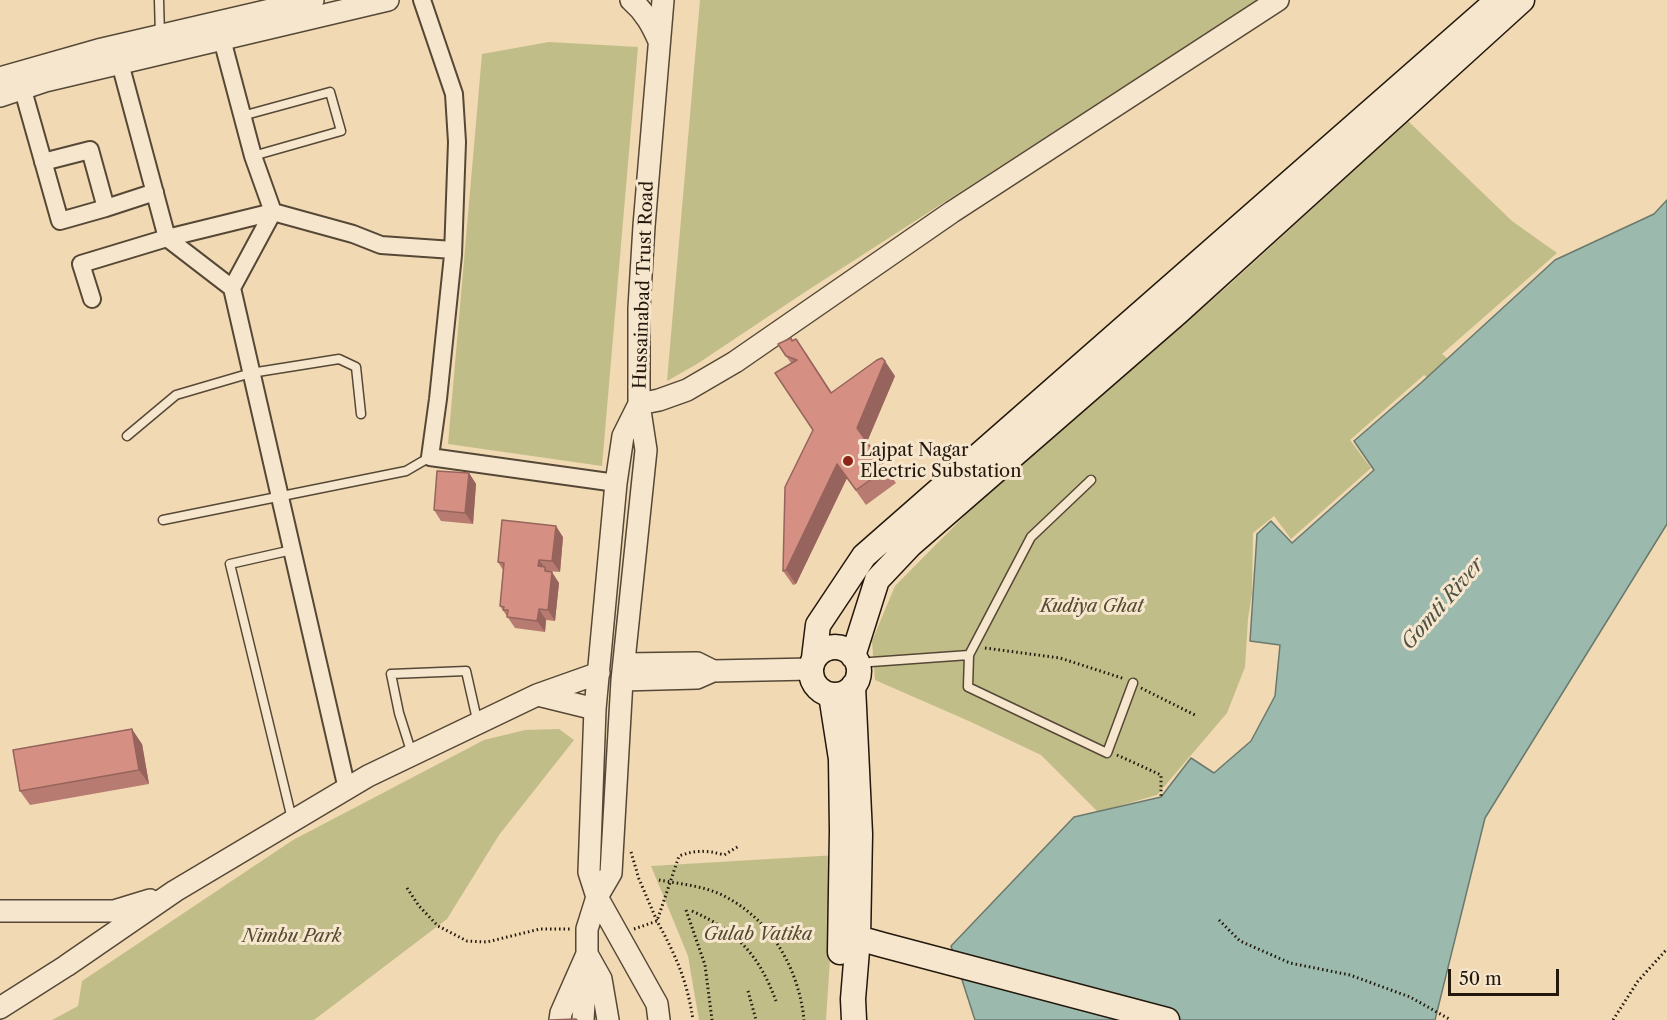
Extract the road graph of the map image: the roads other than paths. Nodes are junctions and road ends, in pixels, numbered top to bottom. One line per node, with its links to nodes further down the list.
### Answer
1 (159, 0): 11 (lane)
2 (313, 0): 10 (street)
3 (388, 0): 10 (street)
4 (422, 0): 23 (street)
5 (631, 0): 12 (street)
6 (663, 0): 12 (street, Hussainabad Trust Road)
7 (1278, 0): 27 (street)
8 (1498, 0): 37 (main road)
9 (1522, 0): 40 (main road)
10 (219, 31): 11 (street); 13 (street); 16 (street)
11 (160, 36): 13 (street)
12 (660, 42): 27 (street, Hussainabad Trust Road)
13 (118, 55): 14 (street); 19 (street)
14 (14, 80): 15 (street); 18 (street)
15 (0, 96)
16 (242, 116): 17 (street); 17 (lane)
17 (253, 156): 21 (street)
18 (44, 162): 20 (street); 20 (street)
19 (155, 192): 20 (street); 22 (street)
20 (106, 208)
21 (273, 212): 22 (street); 23 (street); 24 (street)
22 (167, 238): 24 (street); 25 (street)
23 (453, 250): 30 (street)
24 (232, 288): 26 (street)
25 (92, 299)
26 (251, 374): 28 (lane); 29 (lane); 33 (street)
27 (639, 404): 32 (street, Hussainabad Trust Road); 38 (street)
28 (361, 414)
29 (127, 436)
30 (430, 457): 32 (street); 33 (lane)
31 (1091, 480): 36 (lane)
32 (616, 483): 39 (street, Hussainabad Trust Road)
33 (280, 496): 34 (lane); 35 (street)
34 (163, 520)
35 (292, 550): 46 (street); 47 (lane)
36 (970, 650): 40 (lane); 41 (lane)
37 (813, 664): 38 (street); 40 (main road); 40 (main road)
38 (623, 672): 49 (street)
39 (599, 673): 42 (street); 43 (street, Hussainabad Trust Road)
40 (849, 675): 51 (main road)
41 (1133, 683)
42 (537, 695): 43 (street); 44 (street)
43 (595, 709): 49 (street, Hussainabad Trust Road)
44 (478, 724): 45 (street); 45 (lane)
45 (412, 755): 46 (street)
46 (347, 789): 47 (street)
47 (292, 822): 48 (street)
48 (175, 891): 50 (street); 53 (street)
49 (597, 897): 52 (street); 57 (street, Hussainabad Trust Road)
50 (0, 911)
51 (849, 938): 58 (main road); 59 (main road); 60 (main road)
52 (587, 954): 54 (street); 55 (street); 56 (street)
53 (0, 1008)
54 (560, 1020)
55 (583, 1020)
56 (608, 1020)
57 (659, 1020)
58 (837, 1020)
59 (854, 1020)
60 (1167, 1020)

